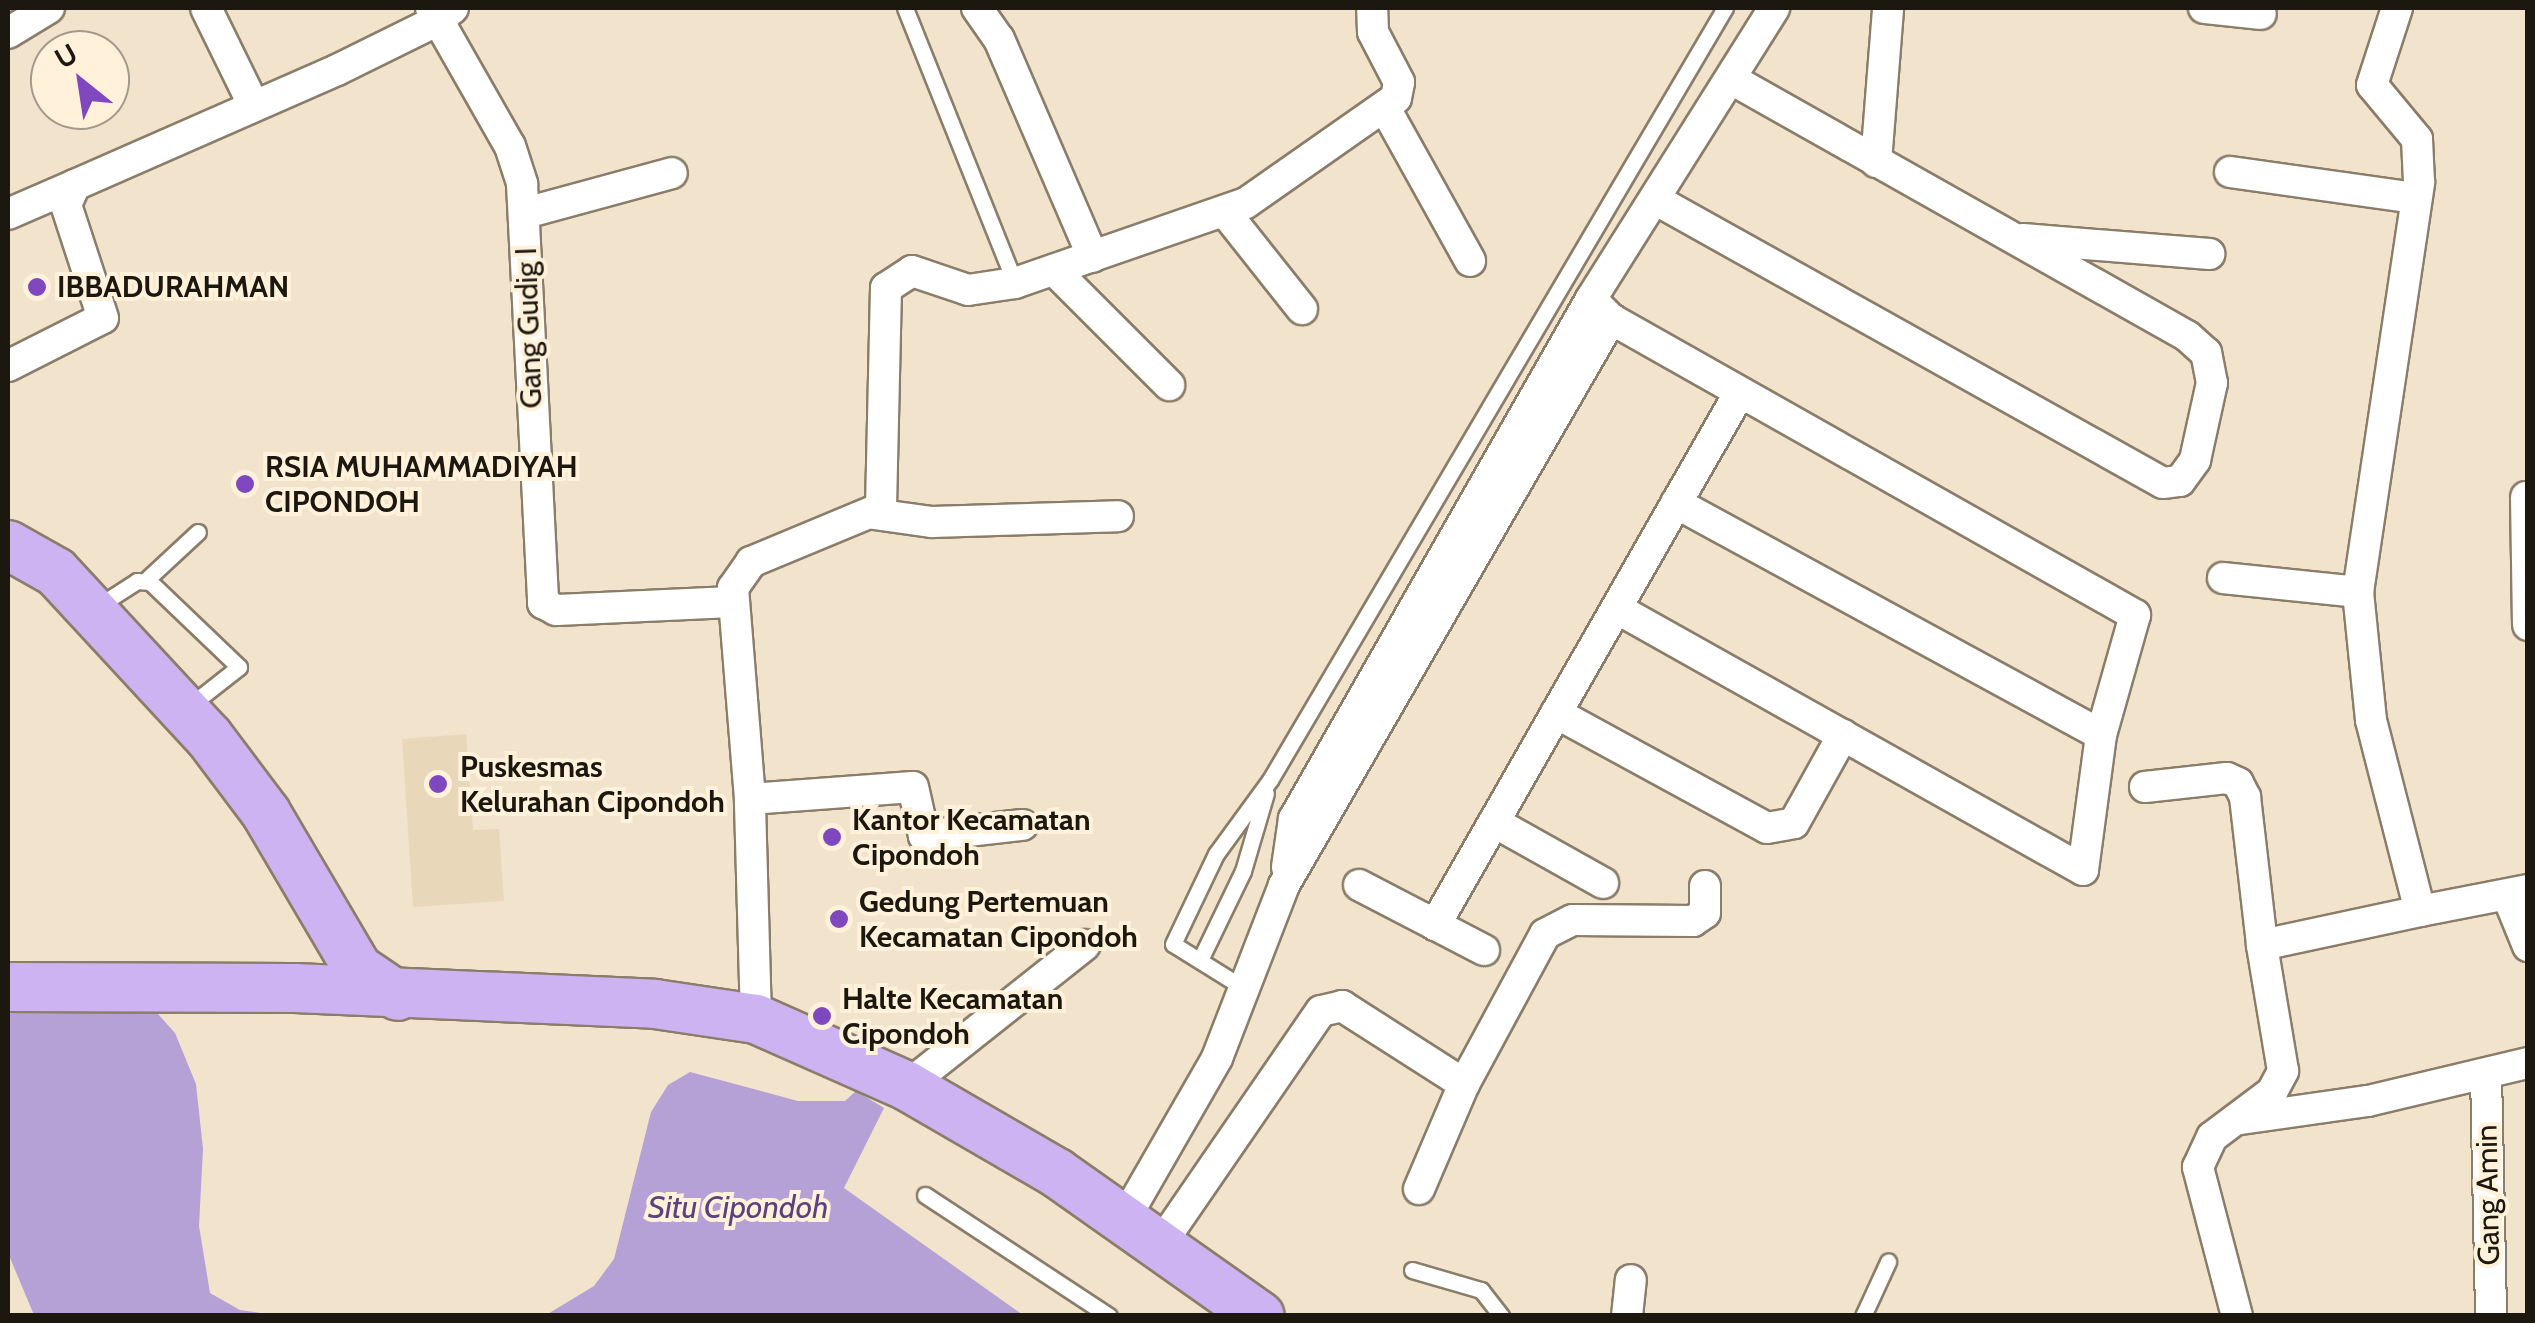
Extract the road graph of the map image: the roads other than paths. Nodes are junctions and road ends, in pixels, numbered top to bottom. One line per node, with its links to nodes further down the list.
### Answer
1 (49, 8): 13 (street)
2 (206, 8): 15 (street)
3 (905, 8): 31 (lane)
4 (977, 8): 28 (street)
5 (1725, 8): 54 (lane)
6 (1774, 8): 14 (street)
7 (1888, 8): 17 (street)
8 (2204, 8): 12 (street)
9 (2397, 8): 21 (street)
10 (1367, 11): 16 (street)
11 (441, 12): 15 (street); 24 (street, Gang Gudig I)
12 (2261, 14)
13 (8, 33)
14 (1731, 79): 17 (street); 22 (street)
15 (252, 104): 20 (street)
16 (1386, 108): 23 (street); 29 (street)
17 (1876, 162): 26 (street)
18 (2230, 172): 21 (street)
19 (672, 173): 24 (street)
20 (75, 185): 25 (street); 34 (street)
21 (2415, 198): 45 (street)
22 (1658, 201): 26 (street); 33 (street)
23 (1225, 212): 28 (street); 32 (street)
24 (526, 213): 47 (street, Gang Gudig I)
25 (8, 214)
26 (2012, 238): 27 (street)
27 (2209, 254)
28 (1094, 257): 30 (street)
29 (1470, 262)
30 (1054, 270): 31 (street); 35 (street)
31 (1015, 283): 39 (street)
32 (1302, 309)
33 (1601, 309): 36 (street); 72 (street)
34 (8, 366)
35 (1169, 384)
36 (1740, 392): 38 (street); 53 (street)
37 (2526, 497): 49 (street)
38 (1676, 503): 48 (street); 53 (street)
39 (874, 514): 40 (street); 47 (street)
40 (1118, 516)
41 (198, 532): 44 (lane)
42 (8, 546): 46 (main road)
43 (2223, 578): 45 (street)
44 (144, 581): 46 (lane); 50 (lane)
45 (2358, 592): 63 (street)
46 (108, 599): 50 (main road)
47 (733, 602): 56 (street)
48 (1616, 608): 51 (street); 52 (street)
49 (2528, 625)
50 (192, 703): 65 (main road)
51 (1556, 714): 52 (street); 57 (street)
52 (1842, 735): 53 (street)
53 (2101, 735)
54 (1270, 780): 70 (lane); 70 (lane)
55 (2146, 787): 67 (street)
56 (750, 799): 58 (street); 75 (street)
57 (1494, 822): 59 (street); 64 (street)
58 (1022, 824)
59 (1603, 883)
60 (1359, 885): 64 (street)
61 (1705, 886): 78 (street)
62 (2518, 894): 63 (street); 68 (street)
63 (2420, 912): 67 (street)
64 (1435, 925): 69 (street)
65 (342, 942): 73 (main road); 74 (main road)
66 (1084, 945): 79 (street)
67 (2262, 945): 80 (street)
68 (2528, 946)
69 (1484, 950)
70 (1200, 960): 72 (lane)
71 (11, 986): 73 (main road)
72 (1242, 987): 83 (street)
73 (295, 988): 74 (main road)
74 (398, 996): 75 (main road)
75 (756, 1019): 79 (main road)
76 (2528, 1063): 77 (street)
77 (2486, 1074): 80 (street); 93 (street, Gang Amin)
78 (1464, 1084): 81 (street); 83 (street)
79 (907, 1086): 83 (main road)
80 (2241, 1119): 92 (street)
81 (1419, 1189)
82 (924, 1195): 87 (lane)
83 (1142, 1233): 88 (main road)
84 (1888, 1262): 91 (lane)
85 (1412, 1270): 89 (lane)
86 (1632, 1280): 90 (street)
87 (1109, 1316)
88 (1260, 1316)
89 (1501, 1316)
90 (1627, 1316)
91 (1864, 1316)
92 (2238, 1316)
93 (2492, 1316)

